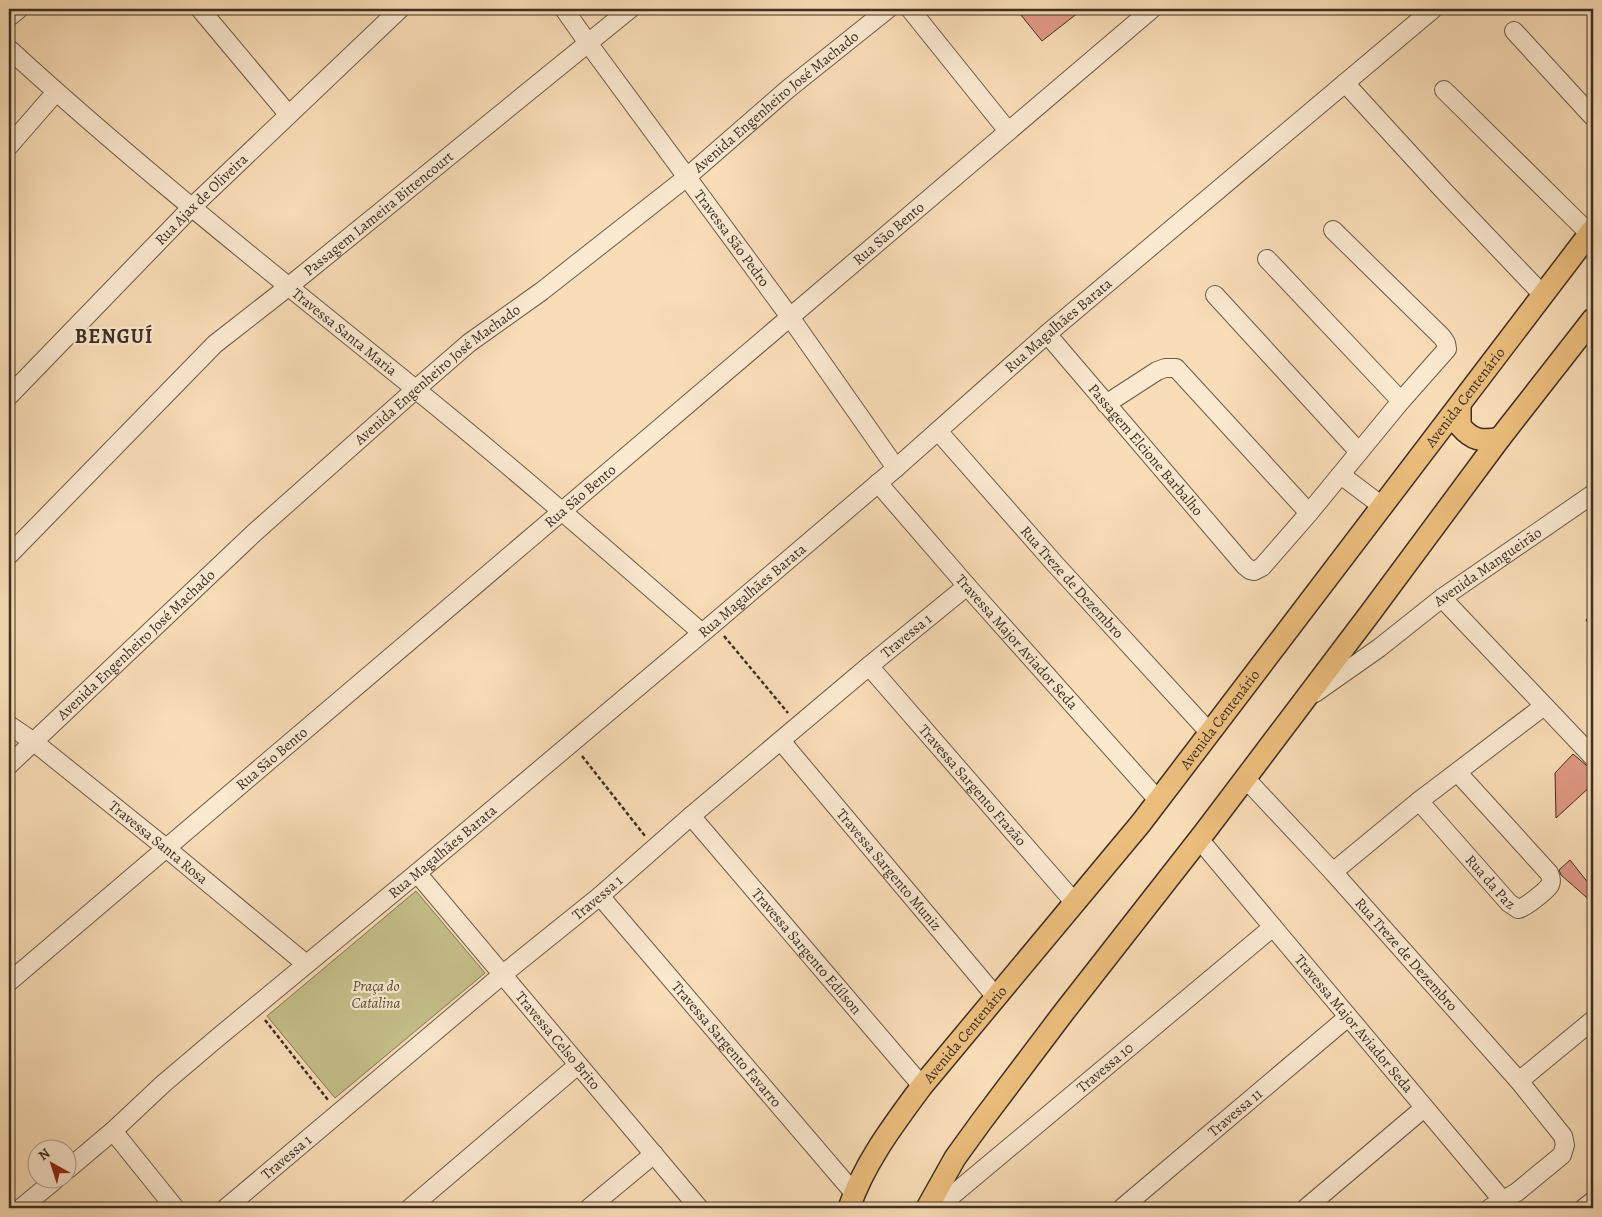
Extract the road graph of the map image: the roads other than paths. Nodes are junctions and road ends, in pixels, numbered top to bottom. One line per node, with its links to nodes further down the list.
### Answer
1 (19, 9): 10 (street)
2 (200, 9): 17 (street)
3 (400, 9): 17 (street, Rua Ajax de Oliveira)
4 (564, 9): 12 (street, Travessa São Pedro)
5 (630, 9): 12 (street, Passagem Lameira Bittencourt)
6 (888, 9): 21 (street, Avenida Engenheiro José Machado)
7 (910, 9): 19 (street)
8 (1152, 9): 19 (street, Rua São Bento)
9 (1433, 9): 14 (street, Rua Magalhães Barata)
10 (9, 17)
11 (1514, 31): 18 (street)
12 (588, 43): 21 (street, Travessa São Pedro); 26 (street, Passagem Lameira Bittencourt)
13 (9, 49): 16 (street, Travessa Santa Maria)
14 (1345, 83): 28 (street); 31 (street, Rua Magalhães Barata)
15 (1444, 90): 24 (street)
16 (56, 92): 20 (street); 22 (street, Travessa Santa Maria)
17 (288, 114): 22 (street, Rua Ajax de Oliveira)
18 (1593, 117)
19 (1008, 131): 29 (street, Rua São Bento)
20 (9, 146)
21 (687, 177): 29 (street, Travessa São Pedro); 32 (street, Avenida Engenheiro José Machado)
22 (191, 208): 26 (street, Travessa Santa Maria); 33 (street, Rua Ajax de Oliveira)
23 (1333, 230): 34 (street)
24 (1591, 232): 28 (main road, Avenida Centenário)
25 (1267, 259): 34 (street)
26 (288, 287): 32 (street, Travessa Santa Maria); 49 (street, Passagem Lameira Bittencourt)
27 (1215, 295): 40 (street)
28 (1543, 295): 36 (main road, Avenida Centenário)
29 (790, 317): 41 (street, Travessa São Pedro); 47 (street, Rua São Bento)
30 (1593, 319): 38 (main road)
31 (1047, 334): 35 (street, Passagem Elcione Barbalho); 37 (street, Rua Magalhães Barata)
32 (416, 389): 47 (street, Travessa Santa Maria); 61 (street, Avenida Engenheiro José Machado)
33 (9, 396)
34 (1401, 401): 40 (street)
35 (1106, 404): 48 (street); 48 (street, Passagem Elcione Barbalho)
36 (1460, 405): 38 (main road); 39 (main road, Avenida Centenário)
37 (938, 431): 41 (street, Rua Magalhães Barata); 59 (street, Rua Treze de Dezembro)
38 (1500, 438): 42 (main road)
39 (1431, 444): 42 (main road); 46 (main road, Avenida Centenário)
40 (1359, 452): 43 (street)
41 (896, 468): 44 (street, Rua Magalhães Barata)
42 (1475, 471): 52 (main road)
43 (1341, 475): 46 (street); 48 (street)
44 (878, 483): 50 (street, Travessa Major Aviador Seda); 53 (street, Rua Magalhães Barata)
45 (1593, 494): 51 (street, Avenida Mangueirão)
46 (1382, 506): 59 (main road, Avenida Centenário)
47 (562, 511): 53 (street, Travessa Santa Maria); 70 (street, Rua São Bento)
48 (1309, 514)
49 (9, 555)
50 (968, 586): 55 (street, Travessa 1); 66 (street, Travessa Major Aviador Seda)
51 (1442, 598): 54 (street, Avenida Mangueirão); 57 (street)
52 (1371, 612): 54 (street); 56 (main road)
53 (708, 628): 72 (street, Rua Magalhães Barata)
54 (1385, 643): 56 (street, Avenida Mangueirão)
55 (869, 666): 60 (street, Travessa 1); 74 (street, Travessa Sargento Frazão)
56 (1304, 700): 65 (main road)
57 (1544, 706): 62 (street); 64 (street)
58 (9, 725): 61 (street, Travessa Santa Rosa)
59 (1209, 732): 66 (main road, Avenida Centenário)
60 (781, 741): 68 (street, Travessa 1); 79 (street, Travessa Sargento Muniz)
61 (34, 742): 63 (street, Avenida Engenheiro José Machado); 70 (street, Travessa Santa Rosa)
62 (1593, 757)
63 (9, 765)
64 (1458, 773): 67 (street); 67 (street, Rua da Paz)
65 (1245, 778): 69 (main road); 71 (street, Rua Treze de Dezembro)
66 (1158, 800): 74 (main road, Avenida Centenário)
67 (1419, 801): 71 (street)
68 (691, 816): 73 (street, Travessa 1); 84 (street, Travessa Sargento Edílson)
69 (1199, 840): 75 (street, Travessa Major Aviador Seda); 99 (main road)
70 (166, 848): 76 (street, Travessa Santa Rosa); 78 (street, Rua São Bento)
71 (1333, 872): 83 (street, Rua Treze de Dezembro)
72 (417, 873): 76 (street, Rua Magalhães Barata); 77 (street, Travessa Celso Brito)
73 (600, 896): 77 (street, Travessa 1); 90 (street, Travessa Sargento Favarro)
74 (1075, 903): 79 (main road, Avenida Centenário)
75 (1272, 927): 80 (street, Travessa Major Aviador Seda); 100 (street, Travessa 10)
76 (306, 964): 86 (street, Rua Magalhães Barata)
77 (502, 975): 82 (street, Travessa Celso Brito); 95 (street, Travessa 1)
78 (9, 982)
79 (997, 998): 84 (main road, Avenida Centenário)
80 (1348, 1017): 85 (street, Travessa Major Aviador Seda); 101 (street, Travessa 11)
81 (1593, 1020): 83 (street)
82 (578, 1065): 87 (street, Travessa Celso Brito); 96 (street)
83 (1519, 1081): 92 (street, Rua Treze de Dezembro)
84 (922, 1086): 90 (main road, Avenida Centenário)
85 (1424, 1108): 92 (street, Travessa Major Aviador Seda); 102 (street)
86 (113, 1131): 88 (street, Rua Magalhães Barata); 94 (street)
87 (654, 1154): 97 (street); 98 (street, Travessa Celso Brito)
88 (78, 1161)
89 (43, 1190): 93 (street)
90 (852, 1200)
91 (1593, 1201): 103 (street)
92 (1500, 1206)
93 (21, 1208)
94 (175, 1208)
95 (226, 1208)
96 (410, 1208)
97 (589, 1208)
98 (700, 1208)
99 (927, 1208)
100 (937, 1208)
101 (1122, 1208)
102 (1306, 1208)
103 (1584, 1208)

